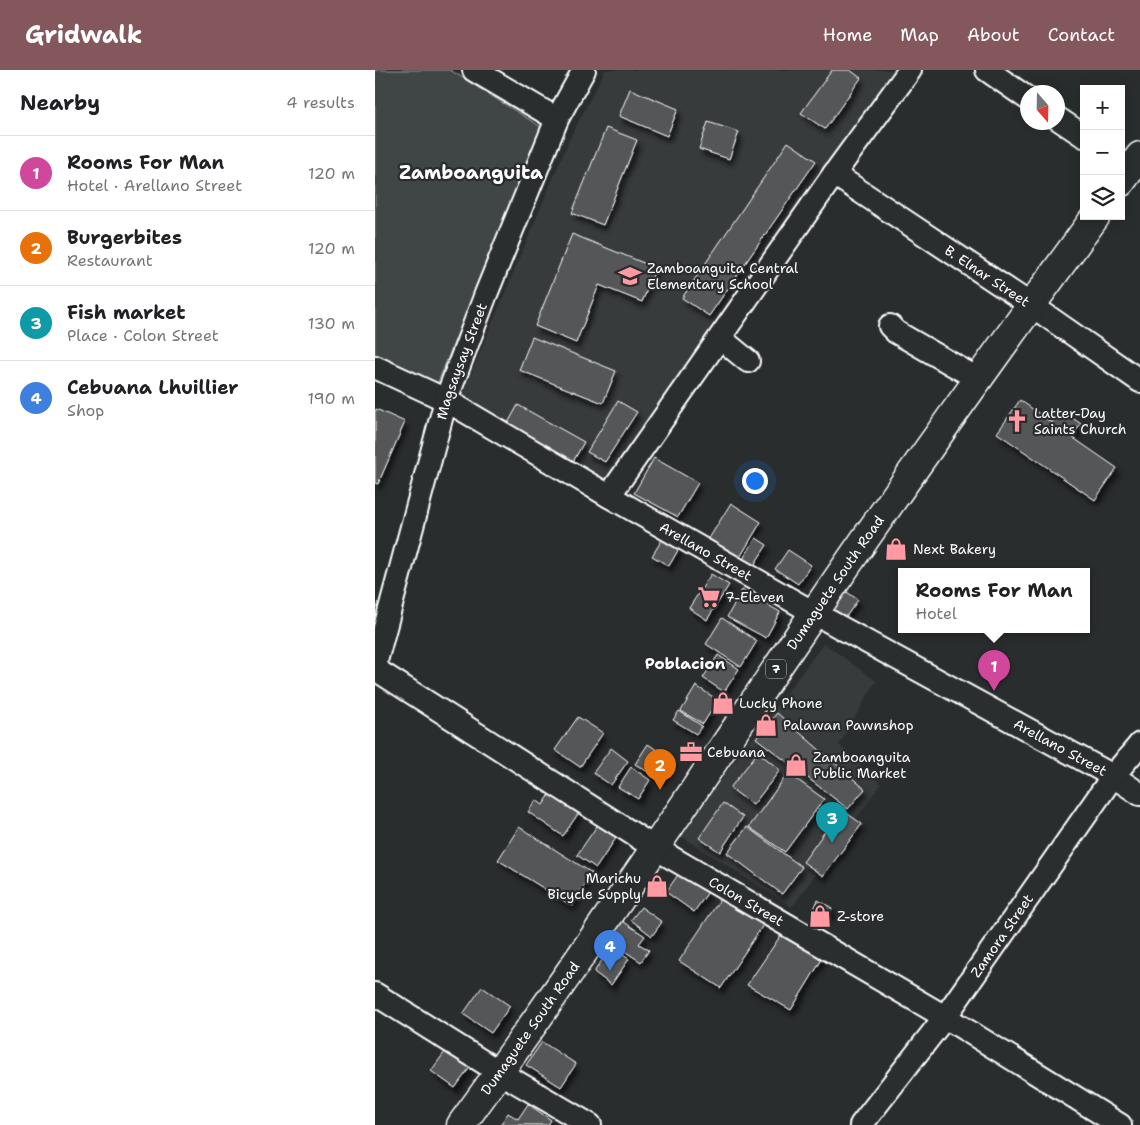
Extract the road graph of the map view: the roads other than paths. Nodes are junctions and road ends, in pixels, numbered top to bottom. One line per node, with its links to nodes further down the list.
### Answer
1 (475, 70): 6 (street)
2 (584, 70): 6 (street, Magsaysay Street)
3 (910, 70): 9 (street)
4 (987, 70): 5 (street)
5 (1020, 93)
6 (557, 119): 18 (street, Magsaysay Street)
7 (1065, 123): 8 (street)
8 (1080, 133)
9 (833, 174): 11 (street, B. Elnar Street); 13 (street)
10 (1093, 220): 11 (highway, Dumaguete South Road / 7)
11 (1031, 304): 16 (highway, Dumaguete South Road / 7); 17 (street, B. Elnar Street)
12 (890, 326): 16 (street)
13 (720, 338): 14 (street); 19 (street)
14 (747, 361)
15 (375, 367): 18 (street, Arellano Street)
16 (978, 379): 20 (highway, Dumaguete South Road / 7)
17 (1140, 381)
18 (446, 400): 19 (street, Arellano Street); 21 (street, Magsaysay Street)
19 (609, 496): 20 (street, Arellano Street)
20 (814, 613): 23 (street, Arellano Street); 25 (highway, Dumaguete South Road / 7)
21 (375, 667): 25 (street, Colon Street)
22 (1140, 744): 23 (street, Zamora Street)
23 (1113, 776): 24 (street, Arellano Street); 27 (street, Zamora Street)
24 (1140, 794)
25 (655, 848): 27 (street, Colon Street); 28 (highway, Dumaguete South Road / 7)
26 (375, 994): 28 (street)
27 (945, 1017): 31 (street, Zamora Street); 32 (street, Colon Street)
28 (499, 1072): 29 (highway, Dumaguete South Road / 7); 30 (street)
29 (461, 1125)
30 (590, 1125)
31 (861, 1125)
32 (1121, 1125)

